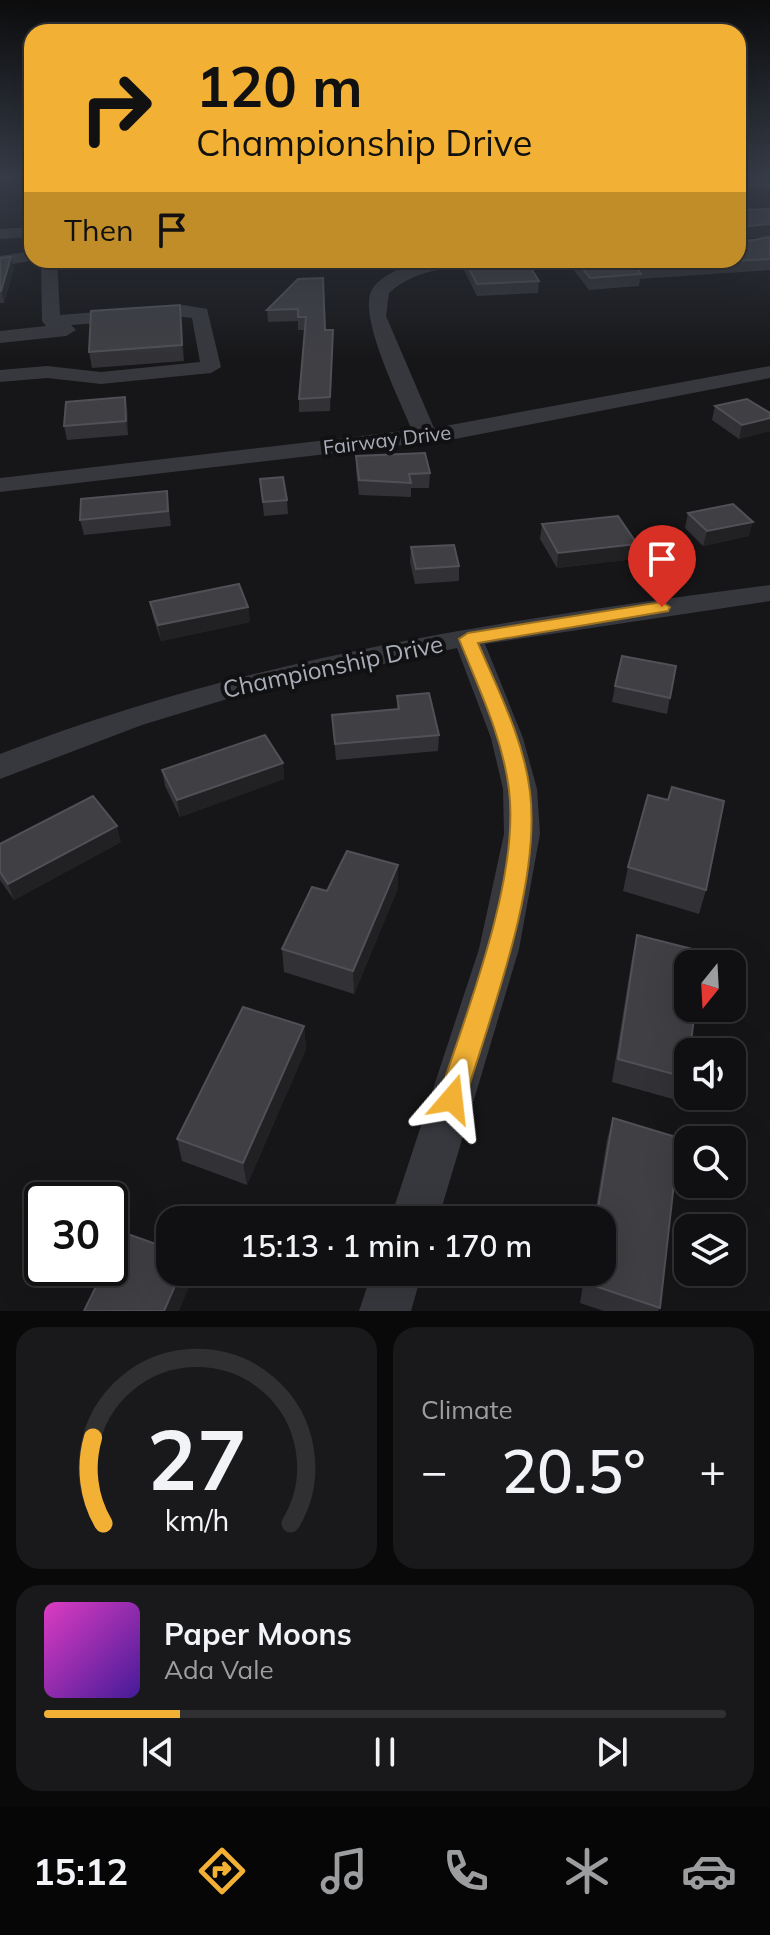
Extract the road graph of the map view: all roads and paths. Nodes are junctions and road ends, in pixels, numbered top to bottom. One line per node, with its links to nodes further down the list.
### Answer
1 (24, 257): 2 (street)
2 (0, 261)
3 (50, 268): 6 (street)
4 (442, 268): 9 (street)
5 (0, 337): 6 (street)
6 (62, 346): 6 (street); 8 (street)
7 (770, 372): 9 (street, Fairway Drive)
8 (0, 376)
9 (426, 436): 10 (street, Fairway Drive)
10 (0, 485)
11 (770, 593): 12 (street, Championship Drive)
12 (468, 639): 13 (street, Championship Drive); 14 (street)
13 (0, 767)
14 (418, 1206)
15 (393, 1286): 16 (street)
16 (385, 1311)

